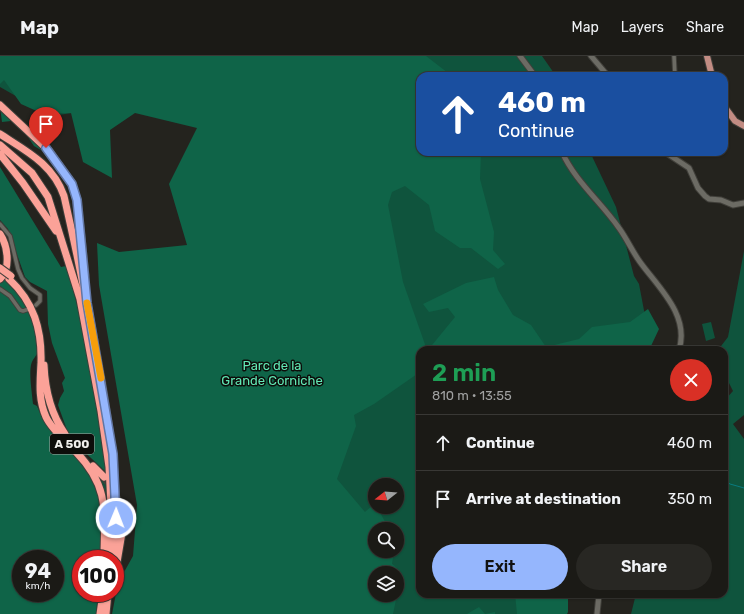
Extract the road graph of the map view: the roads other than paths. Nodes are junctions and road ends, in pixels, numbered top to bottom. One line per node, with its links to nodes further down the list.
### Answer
1 (520, 56): 5 (main road)
2 (591, 56): 6 (main road)
3 (674, 56): 7 (street)
4 (708, 56): 8 (main road)
5 (532, 72)
6 (605, 72)
7 (675, 72)
8 (711, 72)
9 (0, 105): 26 (highway)
10 (728, 112): 11 (main road)
11 (744, 126)
12 (0, 134): 26 (highway)
13 (0, 145): 20 (highway)
14 (0, 154): 20 (highway)
15 (564, 156): 29 (main road)
16 (672, 156): 17 (main road)
17 (744, 203)
18 (0, 224): 27 (street)
19 (0, 234): 24 (highway)
20 (61, 237): 33 (highway)
21 (0, 268): 23 (highway, A 500, bridge)
22 (0, 272): 23 (highway, A 500)
23 (10, 277): 30 (highway, A 500); 32 (highway, A 500)
24 (0, 279)
25 (0, 289): 28 (street)
26 (87, 303): 34 (highway)
27 (36, 305)
28 (29, 308)
29 (679, 346)
30 (104, 477)
31 (122, 508): 35 (highway)
32 (104, 550)
33 (108, 550)
34 (114, 550)
35 (119, 550)
36 (599, 598): 40 (main road)
37 (103, 602): 39 (highway)
38 (107, 602): 39 (highway)
39 (104, 613)
40 (597, 614)

